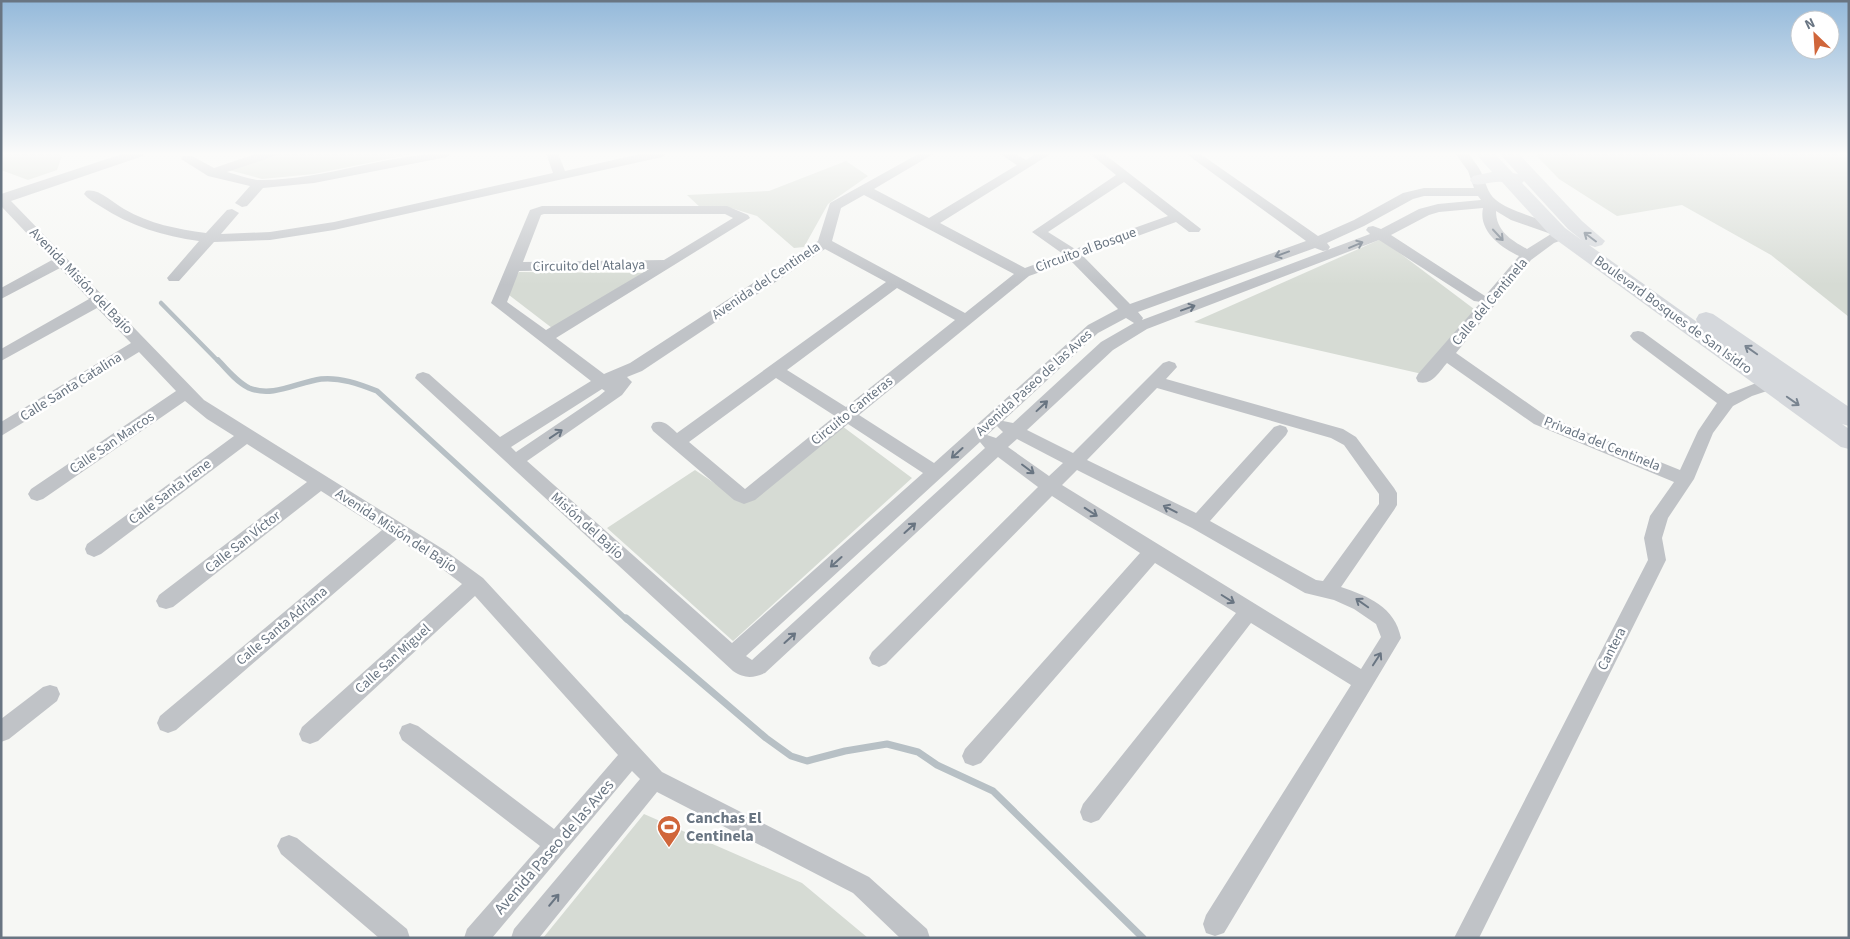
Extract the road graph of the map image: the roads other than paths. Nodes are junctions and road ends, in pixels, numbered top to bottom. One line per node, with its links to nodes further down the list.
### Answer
1 (95, 197): 23 (street)
2 (247, 197): 23 (street)
3 (463, 197): 23 (street)
4 (852, 197): 25 (street, Avenida del Centinela)
5 (878, 197): 19 (street, Circuito al Bosque)
6 (974, 197): 19 (street)
7 (1092, 197): 27 (street)
8 (1151, 197): 17 (street)
9 (1253, 197): 24 (street)
10 (1407, 197): 18 (street, Avenida Paseo de las Aves)
11 (1468, 197): 21 (street, Avenida Paseo de las Aves)
12 (1485, 197): 28 (street, one-way to 28)
13 (1491, 197): 22 (street)
14 (1533, 197): 22 (main road, Boulevard Bosques de San Isidro)
15 (1550, 197): 58 (main road, Boulevard Bosques de San Isidro, one-way to 15)
16 (2, 199): 29 (street, Avenida Misión del Bajío)
17 (1177, 217): 20 (street); 27 (street, Circuito al Bosque)
18 (1359, 223): 21 (street); 24 (street, Avenida Paseo de las Aves)
19 (929, 224): 33 (street, Circuito al Bosque)
20 (1194, 229)
21 (1380, 234): 26 (street, Avenida Paseo de las Aves, one-way to 21); 38 (street)
22 (1560, 234): 28 (street, Calle del Centinela); 53 (main road, Boulevard Bosques de San Isidro)
23 (209, 238): 34 (street)
24 (1317, 242): 26 (street); 32 (street, Avenida Paseo de las Aves, one-way to 32)
25 (824, 243): 35 (street); 54 (street, Avenida del Centinela)
26 (1334, 254): 36 (street, Avenida Paseo de las Aves)
27 (1074, 255): 33 (street, Circuito al Bosque); 40 (street)
28 (1529, 255): 46 (street, Calle del Centinela)
29 (62, 262): 37 (street); 39 (street, Avenida Misión del Bajío)
30 (666, 264): 31 (street, Circuito del Atalaya); 31 (street, Circuito del Atalaya); 44 (street, Circuito del Atalaya)
31 (513, 267): 44 (street, Circuito del Atalaya)
32 (1242, 269): 36 (street); 40 (street, Avenida Paseo de las Aves)
33 (1024, 273): 41 (street, Circuito al Bosque)
34 (174, 278)
35 (896, 282): 41 (street); 49 (street)
36 (1258, 282): 42 (street, Avenida Paseo de las Aves, one-way to 36)
37 (1, 294)
38 (1479, 298)
39 (99, 300): 45 (street, Avenida Misión del Bajío); 47 (street)
40 (1128, 310): 42 (street); 59 (street, Avenida Paseo de las Aves)
41 (965, 319): 57 (street, Circuito Canteras)
42 (1142, 325): 63 (street, Avenida Paseo de las Aves, one-way to 42)
43 (1638, 336): 56 (street)
44 (545, 338): 54 (street, Circuito del Atalaya)
45 (141, 344): 55 (street, Avenida Misión del Bajío); 61 (street, Calle Santa Catalina)
46 (1447, 355): 51 (street, Calle del Centinela); 73 (street, Privada del Centinela)
47 (1, 356)
48 (1169, 367): 52 (street)
49 (775, 370): 57 (street); 67 (street)
50 (423, 378): 68 (street, Misión del Bajío)
51 (1424, 378)
52 (1155, 382): 71 (street); 82 (street)
53 (1770, 384): 56 (street, Cantera); 66 (main road, Boulevard Bosques de San Isidro, one-way to 66)
54 (609, 386): 68 (street, Avenida del Centinela); 70 (street, Avenida del Centinela, one-way to 54)
55 (187, 392): 65 (street, Avenida Misión del Bajío); 76 (street, Calle San Marcos)
56 (1727, 402): 73 (street, Cantera)
57 (847, 415): 67 (street, Circuito Canteras); 72 (street)
58 (1849, 418)
59 (994, 420): 63 (street); 64 (street, Avenida Paseo de las Aves)
60 (659, 427): 67 (street, Circuito Canteras)
61 (1, 430)
62 (1280, 431): 77 (street)
63 (1014, 432): 69 (street, Avenida Paseo de las Aves); 71 (street)
64 (977, 435): 69 (street); 72 (street, Avenida Paseo de las Aves, one-way to 72)
65 (246, 436): 74 (street, Avenida Misión del Bajío); 79 (street, Calle Santa Irene)
66 (1849, 440)
67 (677, 442)
68 (499, 446): 70 (street, Misión del Bajío)
69 (998, 447): 75 (street, one-way to 75); 87 (street, Avenida Paseo de las Aves, one-way to 69)
70 (515, 461): 85 (street, Misión del Bajío)
71 (1076, 461): 75 (street); 77 (street, one-way to 71)
72 (935, 472): 85 (street, Avenida Paseo de las Aves, one-way to 85)
73 (1685, 479): 105 (street, Cantera)
74 (320, 482): 78 (street, Avenida Misión del Bajío); 83 (street, Calle San Víctor)
75 (1050, 486): 80 (street, one-way to 80); 86 (street)
76 (37, 494)
77 (1198, 523): 82 (street)
78 (396, 529): 81 (street, Avenida Misión del Bajío); 90 (street, Calle Santa Adriana)
79 (94, 549)
80 (1153, 552): 84 (street, one-way to 84); 95 (street)
81 (476, 584): 93 (street, Calle San Miguel); 94 (street, Avenida Misión del Bajío)
82 (1328, 590): 88 (street, one-way to 82)
83 (166, 601)
84 (1248, 612): 88 (street); 97 (street)
85 (732, 656): 87 (street, Misión del Bajío)
86 (879, 658)
87 (753, 670)
88 (1363, 682): 100 (street)
89 (50, 694): 91 (street)
90 (168, 723)
91 (1, 732)
92 (410, 733): 98 (street)
93 (310, 734)
94 (632, 755): 96 (street, Avenida Misión del Bajío); 98 (street, Avenida Paseo de las Aves)
95 (973, 756)
96 (654, 779): 103 (street, one-way to 96); 104 (street, Avenida Misión del Bajío)
97 (1091, 812)
98 (556, 844): 102 (street, Avenida Paseo de las Aves)
99 (295, 851): 101 (street)
100 (1215, 924)
101 (398, 938)
102 (476, 938)
103 (522, 938)
104 (918, 938)
105 (1466, 938)

